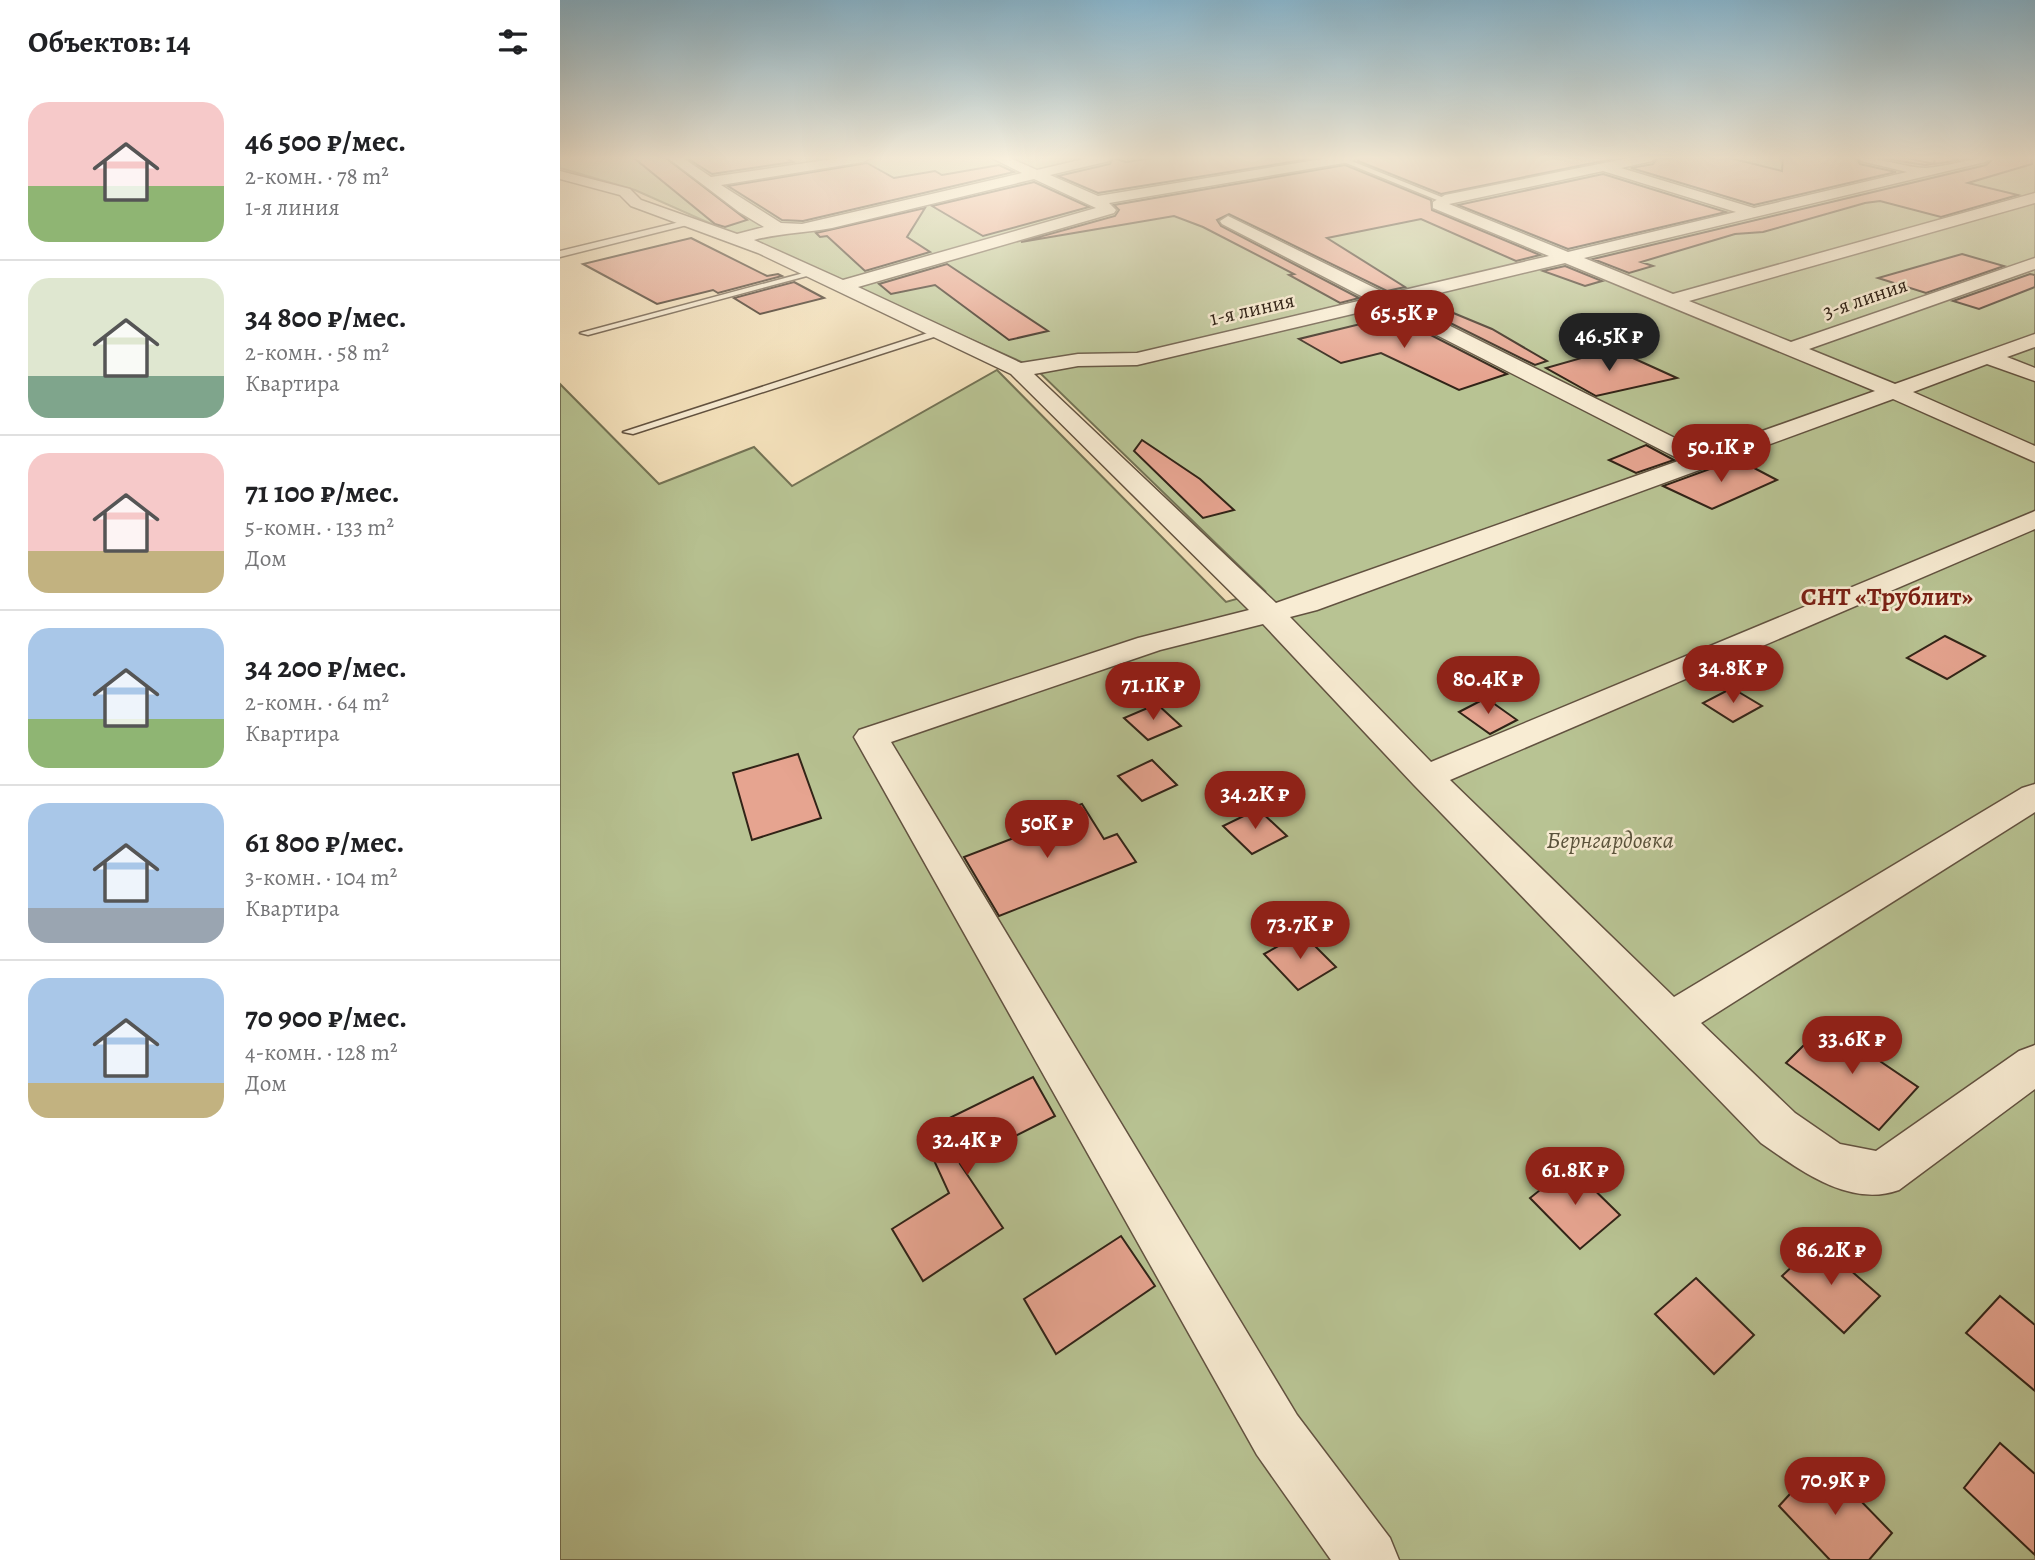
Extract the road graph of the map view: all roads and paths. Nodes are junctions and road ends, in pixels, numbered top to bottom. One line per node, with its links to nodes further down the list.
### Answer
1 (653, 231): 10 (lane)
2 (713, 231): 9 (street)
3 (768, 231): 9 (street)
4 (1035, 231): 14 (street)
5 (1247, 231): 16 (street)
6 (1502, 231): 11 (street)
7 (1683, 231): 11 (street, 1-я линия)
8 (1918, 231): 15 (street)
9 (737, 239): 13 (street)
10 (560, 254)
11 (1569, 258): 15 (street); 16 (street, 1-я линия)
12 (2035, 263): 20 (street, 3-я линия)
13 (814, 274): 14 (street); 17 (lane)
14 (841, 286): 18 (street)
15 (1672, 300): 20 (street)
16 (1385, 301): 22 (street, 1-я линия); 27 (street)
17 (585, 333)
18 (937, 333): 22 (street); 25 (lane)
19 (2035, 340): 21 (street)
20 (1790, 349): 24 (street)
21 (1987, 357): 23 (street); 24 (street)
22 (1018, 370): 29 (street)
23 (2035, 374)
24 (1894, 391): 26 (street); 27 (street)
25 (629, 432)
26 (2035, 455)
27 (1703, 462): 29 (street)
28 (2035, 519): 30 (street)
29 (1269, 613): 30 (street); 34 (street)
30 (1426, 777): 32 (street)
31 (2035, 796): 32 (street)
32 (1672, 1020): 33 (street)
33 (2035, 1064)
34 (1368, 1560)

